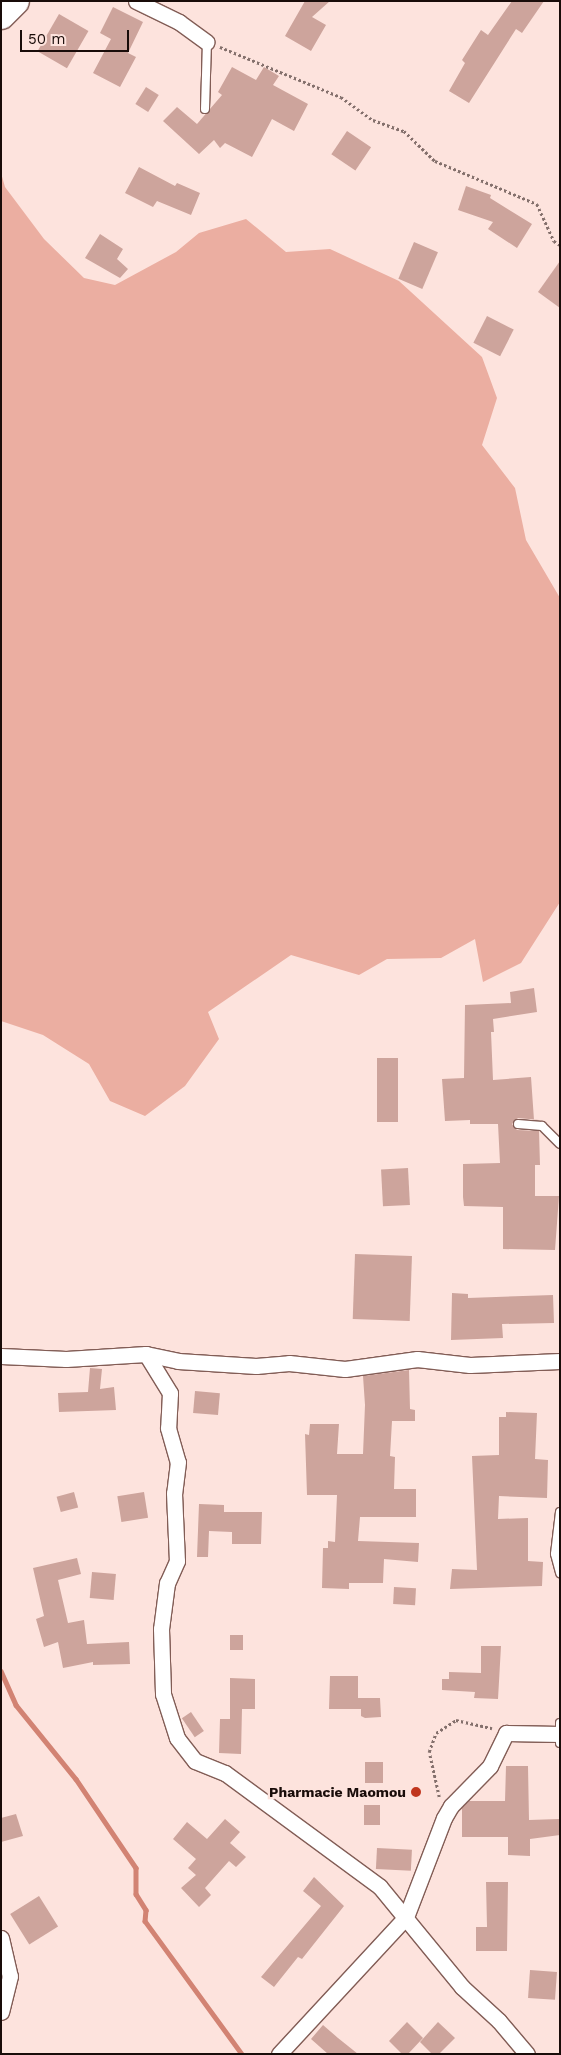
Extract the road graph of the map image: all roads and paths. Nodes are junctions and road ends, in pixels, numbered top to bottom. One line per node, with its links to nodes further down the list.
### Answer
1 (16, 1): 3 (highway)
2 (136, 1): 4 (street)
3 (1, 16)
4 (207, 42): 5 (lane); 6 (path)
5 (204, 109)
6 (560, 244)
7 (518, 1124): 8 (lane)
8 (560, 1144)
9 (146, 1354): 10 (street); 11 (street); 17 (street)
10 (1, 1356)
11 (560, 1362)
12 (560, 1512): 13 (lane)
13 (560, 1573)
14 (506, 1733): 15 (street); 16 (street); 16 (path)
15 (559, 1734)
16 (444, 1818): 17 (street)
17 (406, 1917): 20 (street); 21 (street)
18 (1, 1938): 19 (street)
19 (1, 2012)
20 (279, 2054)
21 (527, 2054)

